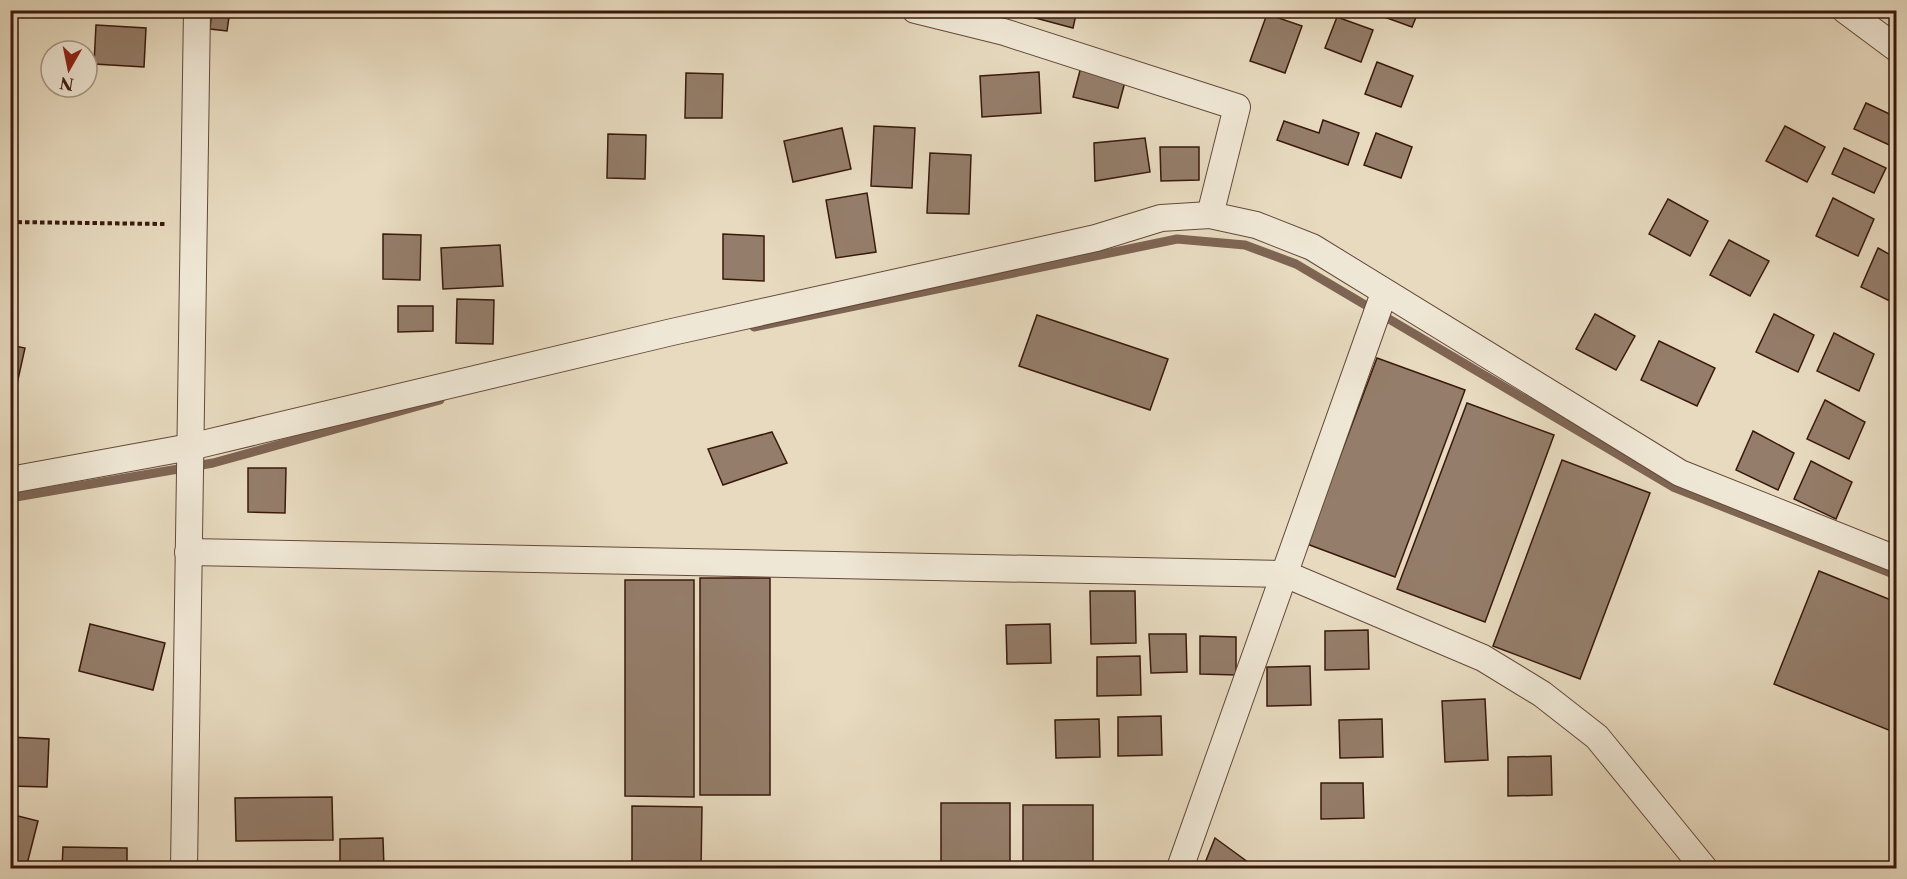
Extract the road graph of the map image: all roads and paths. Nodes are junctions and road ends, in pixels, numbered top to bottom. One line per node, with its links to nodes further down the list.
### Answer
1 (197, 10): 7 (street)
2 (915, 10): 5 (street)
3 (1845, 10): 4 (street)
4 (1896, 48)
5 (1210, 215): 8 (street); 9 (street)
6 (10, 222): 7 (path)
7 (193, 225): 9 (street)
8 (1384, 293): 12 (street); 13 (street)
9 (190, 447): 10 (street); 11 (street)
10 (10, 480)
11 (188, 552): 13 (street); 14 (street)
12 (1896, 559)
13 (1285, 574): 15 (street); 16 (street)
14 (184, 868)
15 (1180, 868)
16 (1704, 868)

